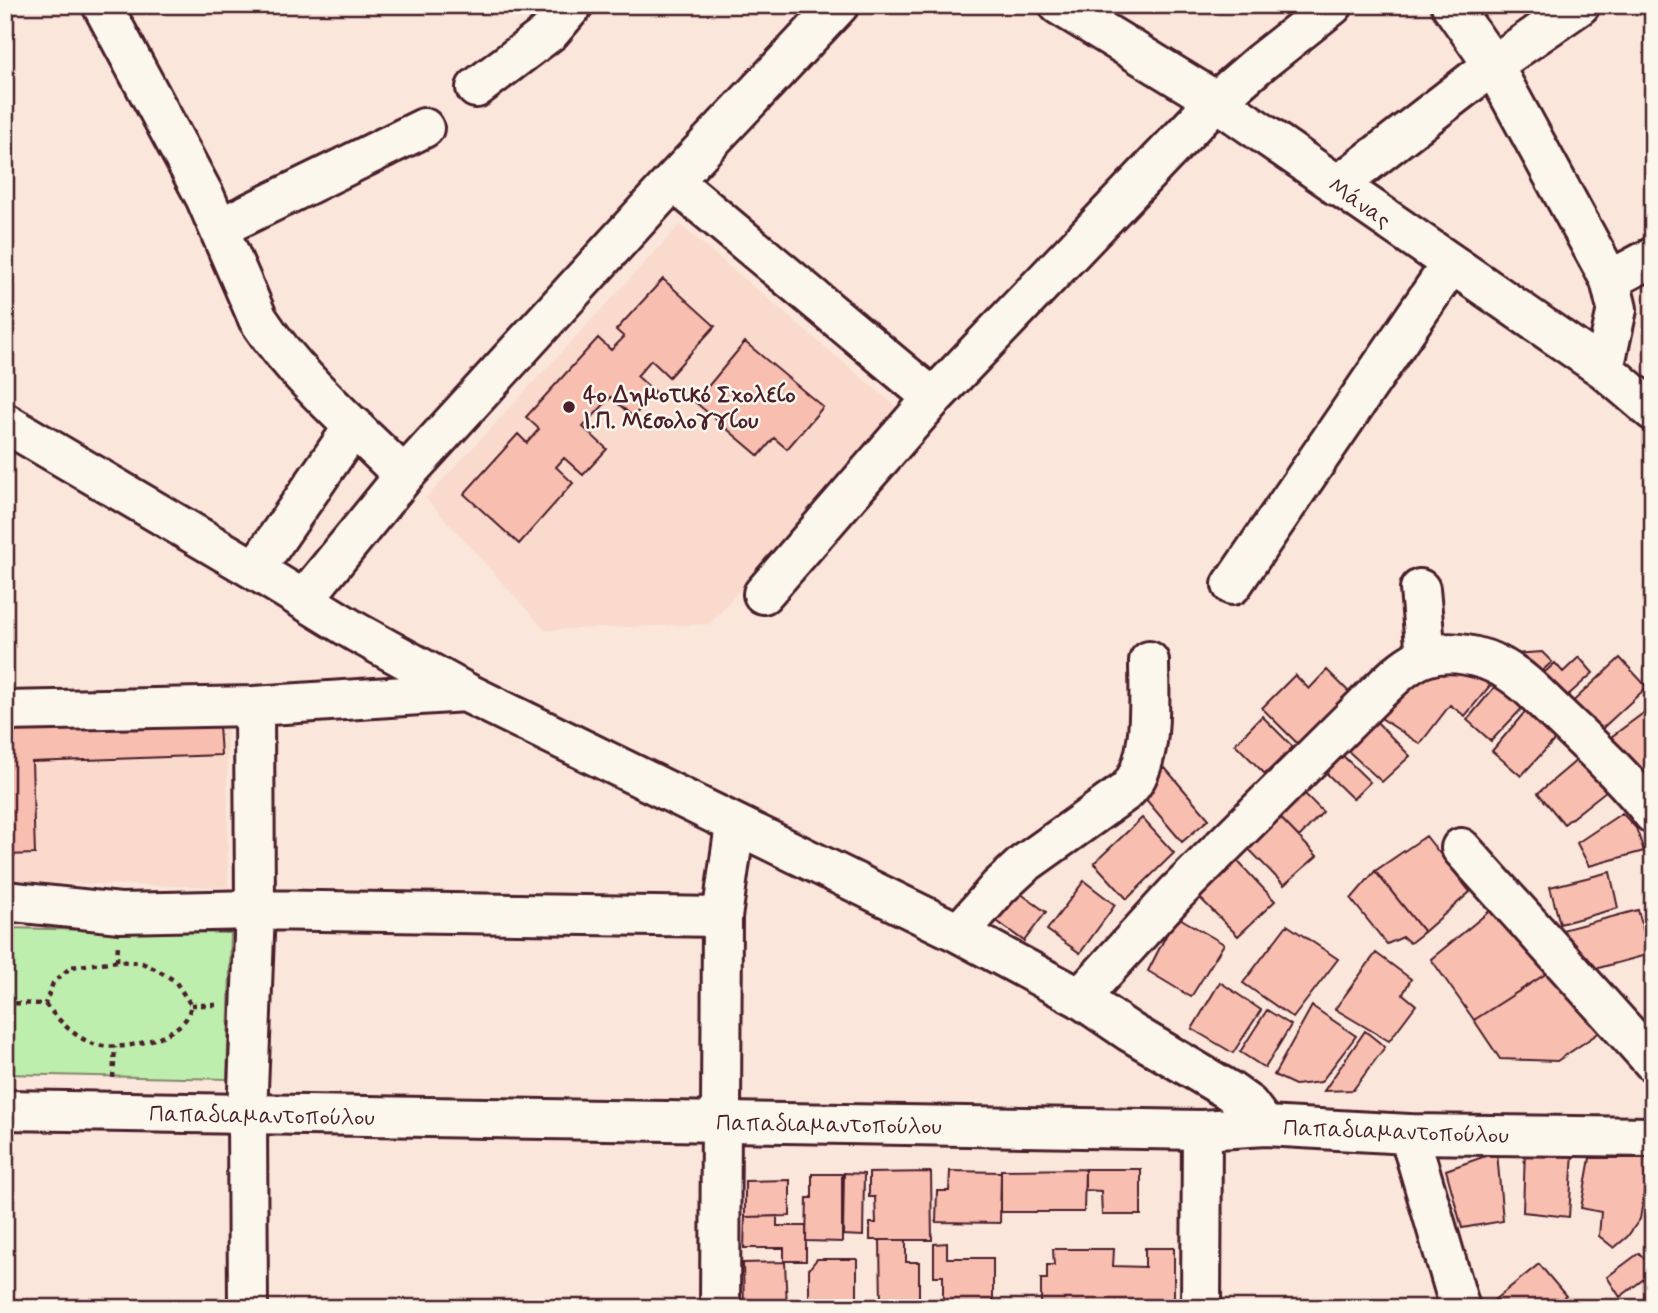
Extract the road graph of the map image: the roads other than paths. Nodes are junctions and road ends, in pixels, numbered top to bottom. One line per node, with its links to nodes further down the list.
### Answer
1 (102, 5): 14 (street)
2 (573, 5): 9 (street)
3 (839, 5): 12 (street)
4 (1059, 5): 10 (street, Μάνας)
5 (1333, 5): 10 (street)
6 (1451, 5): 8 (street)
7 (1580, 5): 8 (street)
8 (1493, 65): 13 (street); 17 (street)
9 (476, 88)
10 (1216, 101): 13 (street, Μάνας); 19 (street)
11 (424, 128): 14 (street)
12 (673, 181): 19 (street); 23 (street)
13 (1337, 186): 16 (street, Μάνας)
14 (219, 228): 22 (street)
15 (1653, 257): 17 (street)
16 (1451, 264): 18 (street, Μάνας); 25 (street)
17 (1610, 279): 18 (street)
18 (1604, 369): 20 (street, Μάνας)
19 (933, 398): 27 (street)
20 (1653, 411)
21 (5, 423): 24 (street)
22 (354, 426): 23 (street); 24 (street)
23 (404, 477): 28 (street)
24 (255, 570): 28 (street)
25 (1232, 585)
26 (1420, 589): 29 (street)
27 (763, 594)
28 (304, 599): 31 (street)
29 (1426, 657): 34 (street); 41 (street)
30 (1149, 661): 40 (street)
31 (465, 692): 32 (street); 35 (street)
32 (254, 706): 33 (street); 38 (street)
33 (5, 711)
34 (1653, 814)
35 (735, 825): 39 (street); 40 (street)
36 (1461, 848): 42 (street)
37 (5, 901): 38 (street)
38 (255, 910): 39 (street); 44 (street)
39 (722, 917): 45 (street)
40 (959, 933): 41 (street)
41 (1080, 998): 46 (street)
42 (1653, 1062)
43 (5, 1110): 44 (street, Παπαδιαμαντοπούλου)
44 (247, 1115): 45 (street, Παπαδιαμαντοπούλου); 50 (street)
45 (720, 1123): 47 (street, Παπαδιαμαντοπούλου); 51 (street)
46 (1265, 1126): 47 (street, Παπαδιαμαντοπούλου); 48 (street, Παπαδιαμαντοπούλου)
47 (1202, 1130): 52 (street)
48 (1409, 1134): 49 (street, Παπαδιαμαντοπούλου); 53 (street)
49 (1653, 1137)
50 (248, 1308)
51 (720, 1308)
52 (1201, 1308)
53 (1460, 1308)

